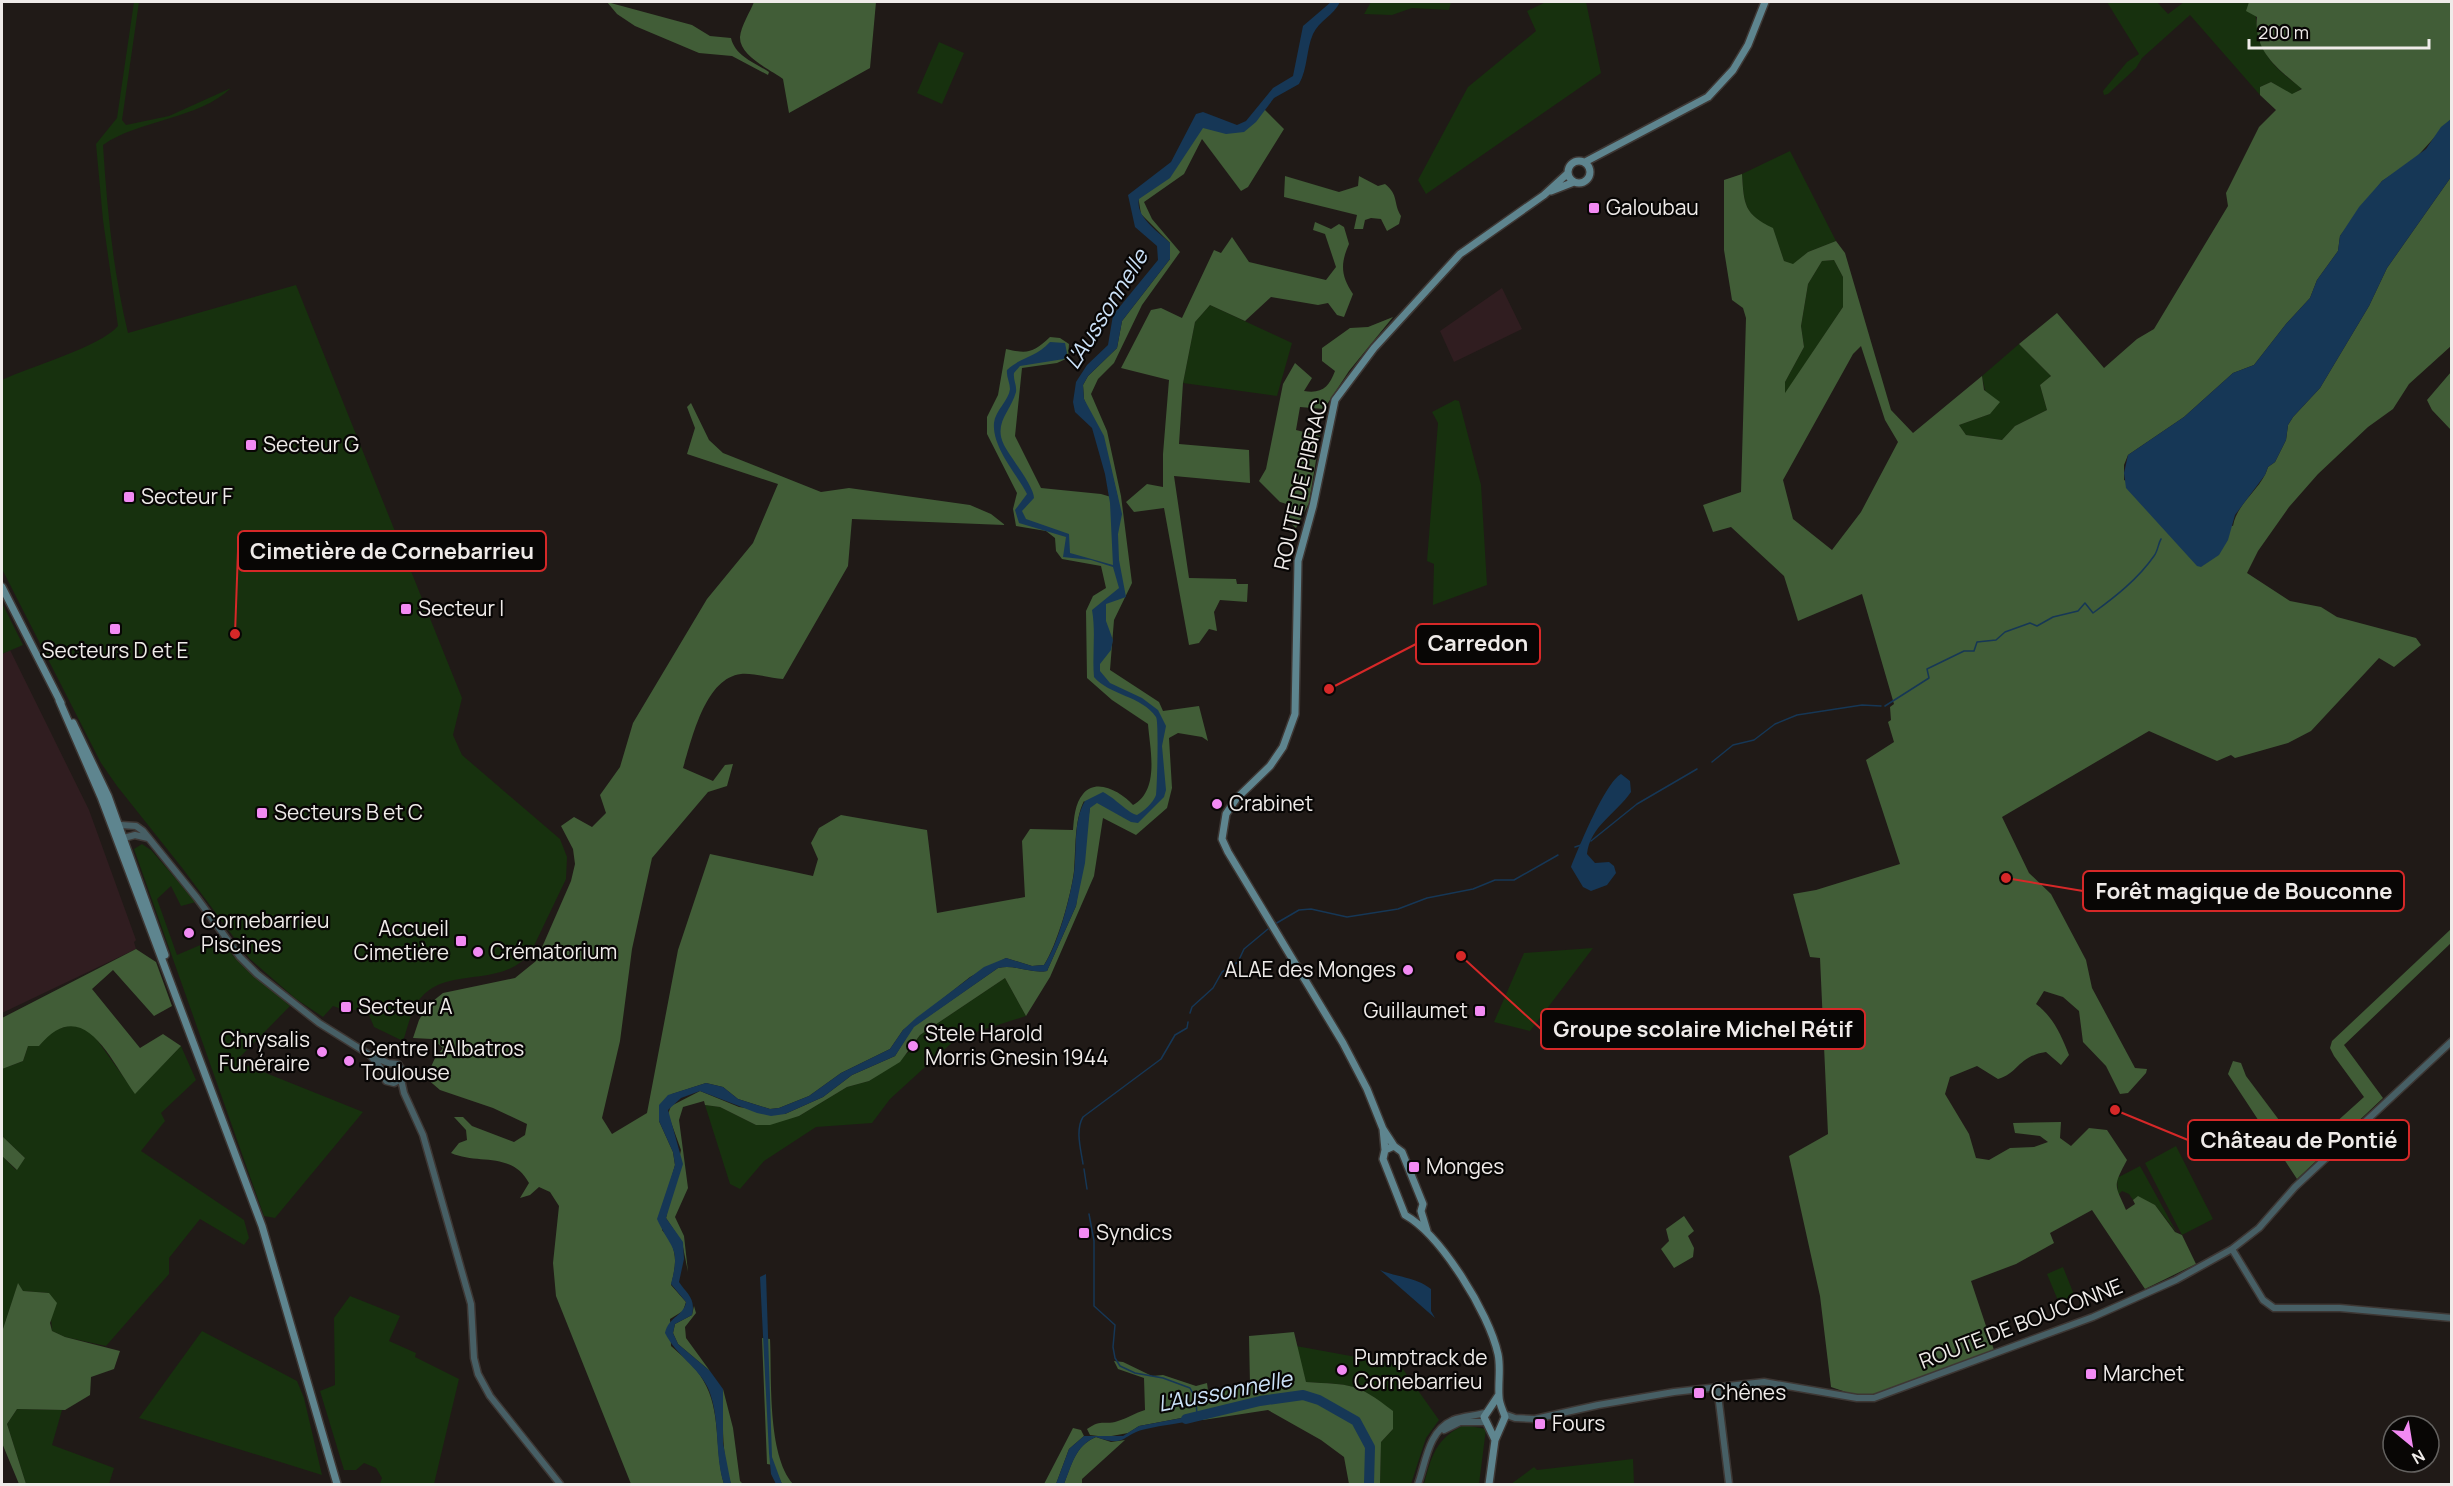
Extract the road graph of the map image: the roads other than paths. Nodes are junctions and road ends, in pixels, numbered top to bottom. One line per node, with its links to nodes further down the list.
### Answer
1 (1766, 2): 2 (main road, ROUTE DE PIBRAC)
2 (1619, 146): 3 (main road, ROUTE DE PIBRAC); 4 (main road, ROUTE DE PIBRAC)
3 (1585, 162): 4 (main road); 5 (main road, ROUTE DE PIBRAC)
4 (1590, 171): 6 (main road, ROUTE DE PIBRAC)
5 (1568, 173): 6 (main road); 7 (main road, ROUTE DE PIBRAC)
6 (1574, 182): 7 (main road, ROUTE DE PIBRAC)
7 (1544, 195): 20 (main road, ROUTE DE PIBRAC)
8 (2, 587): 9 (main road)
9 (118, 829): 10 (main road); 11 (street); 12 (main road)
10 (124, 838): 11 (street); 12 (main road)
11 (148, 838): 14 (street)
12 (190, 1031): 35 (main road)
13 (2451, 1041): 26 (street, ROUTE DE BOUCONNE)
14 (370, 1055): 15 (street); 16 (street)
15 (388, 1063): 16 (street); 17 (street)
16 (382, 1071): 18 (street)
17 (401, 1079): 18 (street); 19 (street)
18 (394, 1083): 19 (street)
19 (404, 1094): 36 (street)
20 (1383, 1129): 21 (main road, ROUTE DE PIBRAC); 22 (main road, ROUTE DE PIBRAC)
21 (1394, 1146): 22 (main road); 23 (main road, ROUTE DE PIBRAC)
22 (1385, 1150): 24 (main road, ROUTE DE PIBRAC)
23 (1422, 1211): 24 (main road); 25 (main road)
24 (1412, 1217): 25 (main road)
25 (1427, 1231): 29 (main road)
26 (2232, 1249): 27 (street); 28 (street, ROUTE DE BOUCONNE)
27 (2451, 1318)
28 (1717, 1386): 31 (street, ROUTE DE BOUCONNE); 39 (street)
29 (1498, 1396): 30 (main road); 31 (main road)
30 (1488, 1410): 31 (main road); 32 (main road); 33 (street)
31 (1502, 1418): 32 (main road); 34 (main road)
32 (1486, 1424): 33 (street); 34 (main road)
33 (1438, 1432): 37 (street)
34 (1495, 1440): 38 (main road)
35 (337, 1485)
36 (560, 1485)
37 (1418, 1485)
38 (1489, 1485)
39 (1729, 1485)

